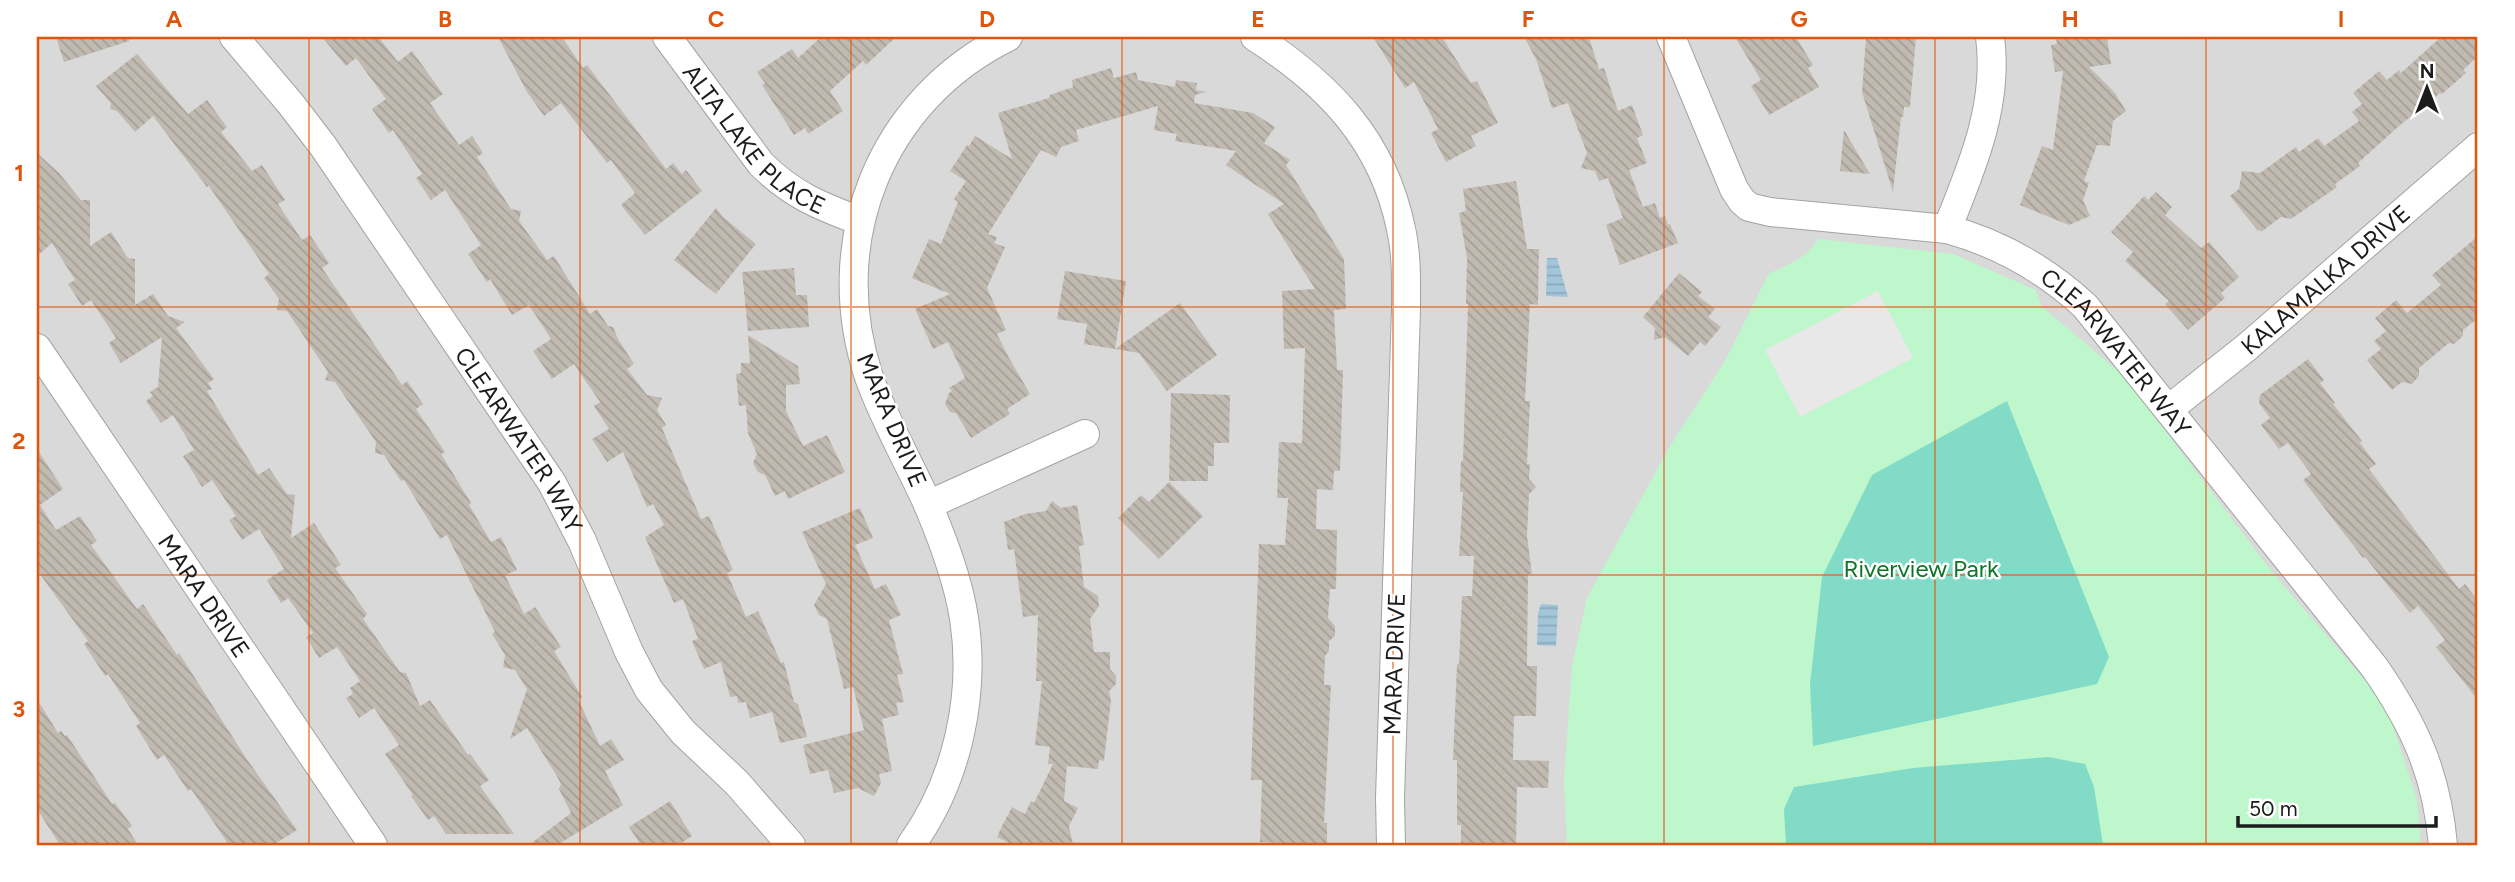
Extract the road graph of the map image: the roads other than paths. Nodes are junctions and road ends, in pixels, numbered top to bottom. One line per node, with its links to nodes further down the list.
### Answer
1 (234, 37): 15 (street, CLEARWATER WAY)
2 (667, 37): 8 (street, ALTA LAKE PLACE)
3 (1008, 37): 8 (street, MARA DRIVE)
4 (1255, 37): 17 (street, MARA DRIVE)
5 (1671, 37): 9 (street, CLEARWATER WAY)
6 (1990, 37): 9 (street)
7 (2478, 147): 11 (street, KALAMALKA DRIVE)
8 (860, 221): 13 (street, MARA DRIVE)
9 (1947, 229): 11 (street, CLEARWATER WAY)
10 (37, 348): 14 (street, MARA DRIVE)
11 (2169, 409): 18 (street, CLEARWATER WAY)
12 (1085, 434): 13 (street)
13 (928, 505): 16 (street, MARA DRIVE)
14 (373, 845)
15 (791, 845)
16 (911, 845)
17 (1391, 845)
18 (2443, 845)

